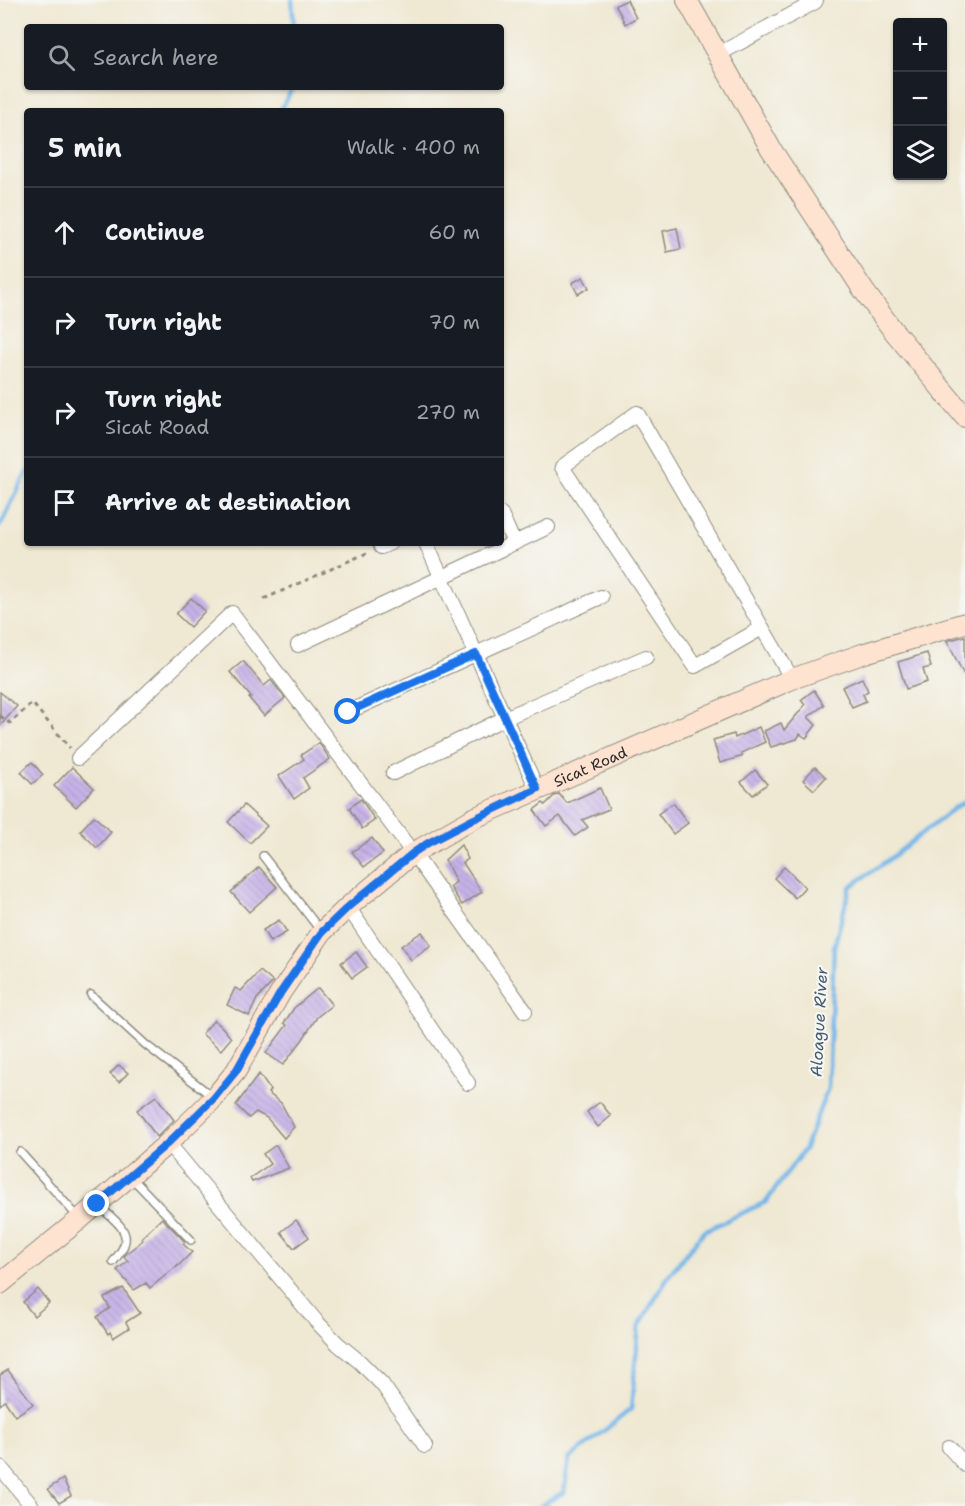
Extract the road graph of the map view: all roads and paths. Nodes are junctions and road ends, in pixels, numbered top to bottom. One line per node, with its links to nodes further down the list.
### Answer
1 (687, 0): 3 (street)
2 (816, 0): 3 (street)
3 (717, 55): 4 (street)
4 (965, 417)
5 (504, 521): 7 (street)
6 (548, 527): 7 (street)
7 (514, 543): 10 (street)
8 (383, 546): 12 (path)
9 (427, 546): 10 (street)
10 (442, 577): 15 (street); 16 (street)
11 (601, 597): 16 (street)
12 (264, 599)
13 (965, 623): 18 (street, Sicat Road)
14 (762, 628): 14 (street); 18 (street)
15 (298, 645)
16 (476, 654): 19 (street); 21 (street)
17 (646, 657): 21 (street)
18 (792, 679): 24 (street, Sicat Road)
19 (348, 712)
20 (0, 716): 22 (path)
21 (505, 718): 23 (street); 24 (street)
22 (78, 759): 25 (street)
23 (393, 773)
24 (537, 789): 25 (street, Sicat Road)
25 (413, 853): 27 (street, Sicat Road); 30 (street)
26 (263, 856): 28 (lane)
27 (348, 907): 28 (street, Sicat Road); 31 (street)
28 (322, 932): 32 (street, Sicat Road)
29 (90, 995): 32 (lane)
30 (525, 1011)
31 (468, 1083)
32 (214, 1098): 33 (street, Sicat Road)
33 (168, 1143): 35 (street, Sicat Road); 41 (street)
34 (20, 1152): 37 (lane)
35 (130, 1176): 36 (street, Sicat Road); 38 (lane)
36 (97, 1204): 37 (street, Sicat Road); 39 (lane)
37 (80, 1219): 40 (street, Sicat Road)
38 (191, 1240)
39 (113, 1262)
40 (0, 1284)
41 (425, 1446)
42 (950, 1447): 43 (street)
43 (965, 1465)
44 (0, 1467): 45 (street)
45 (32, 1506)

